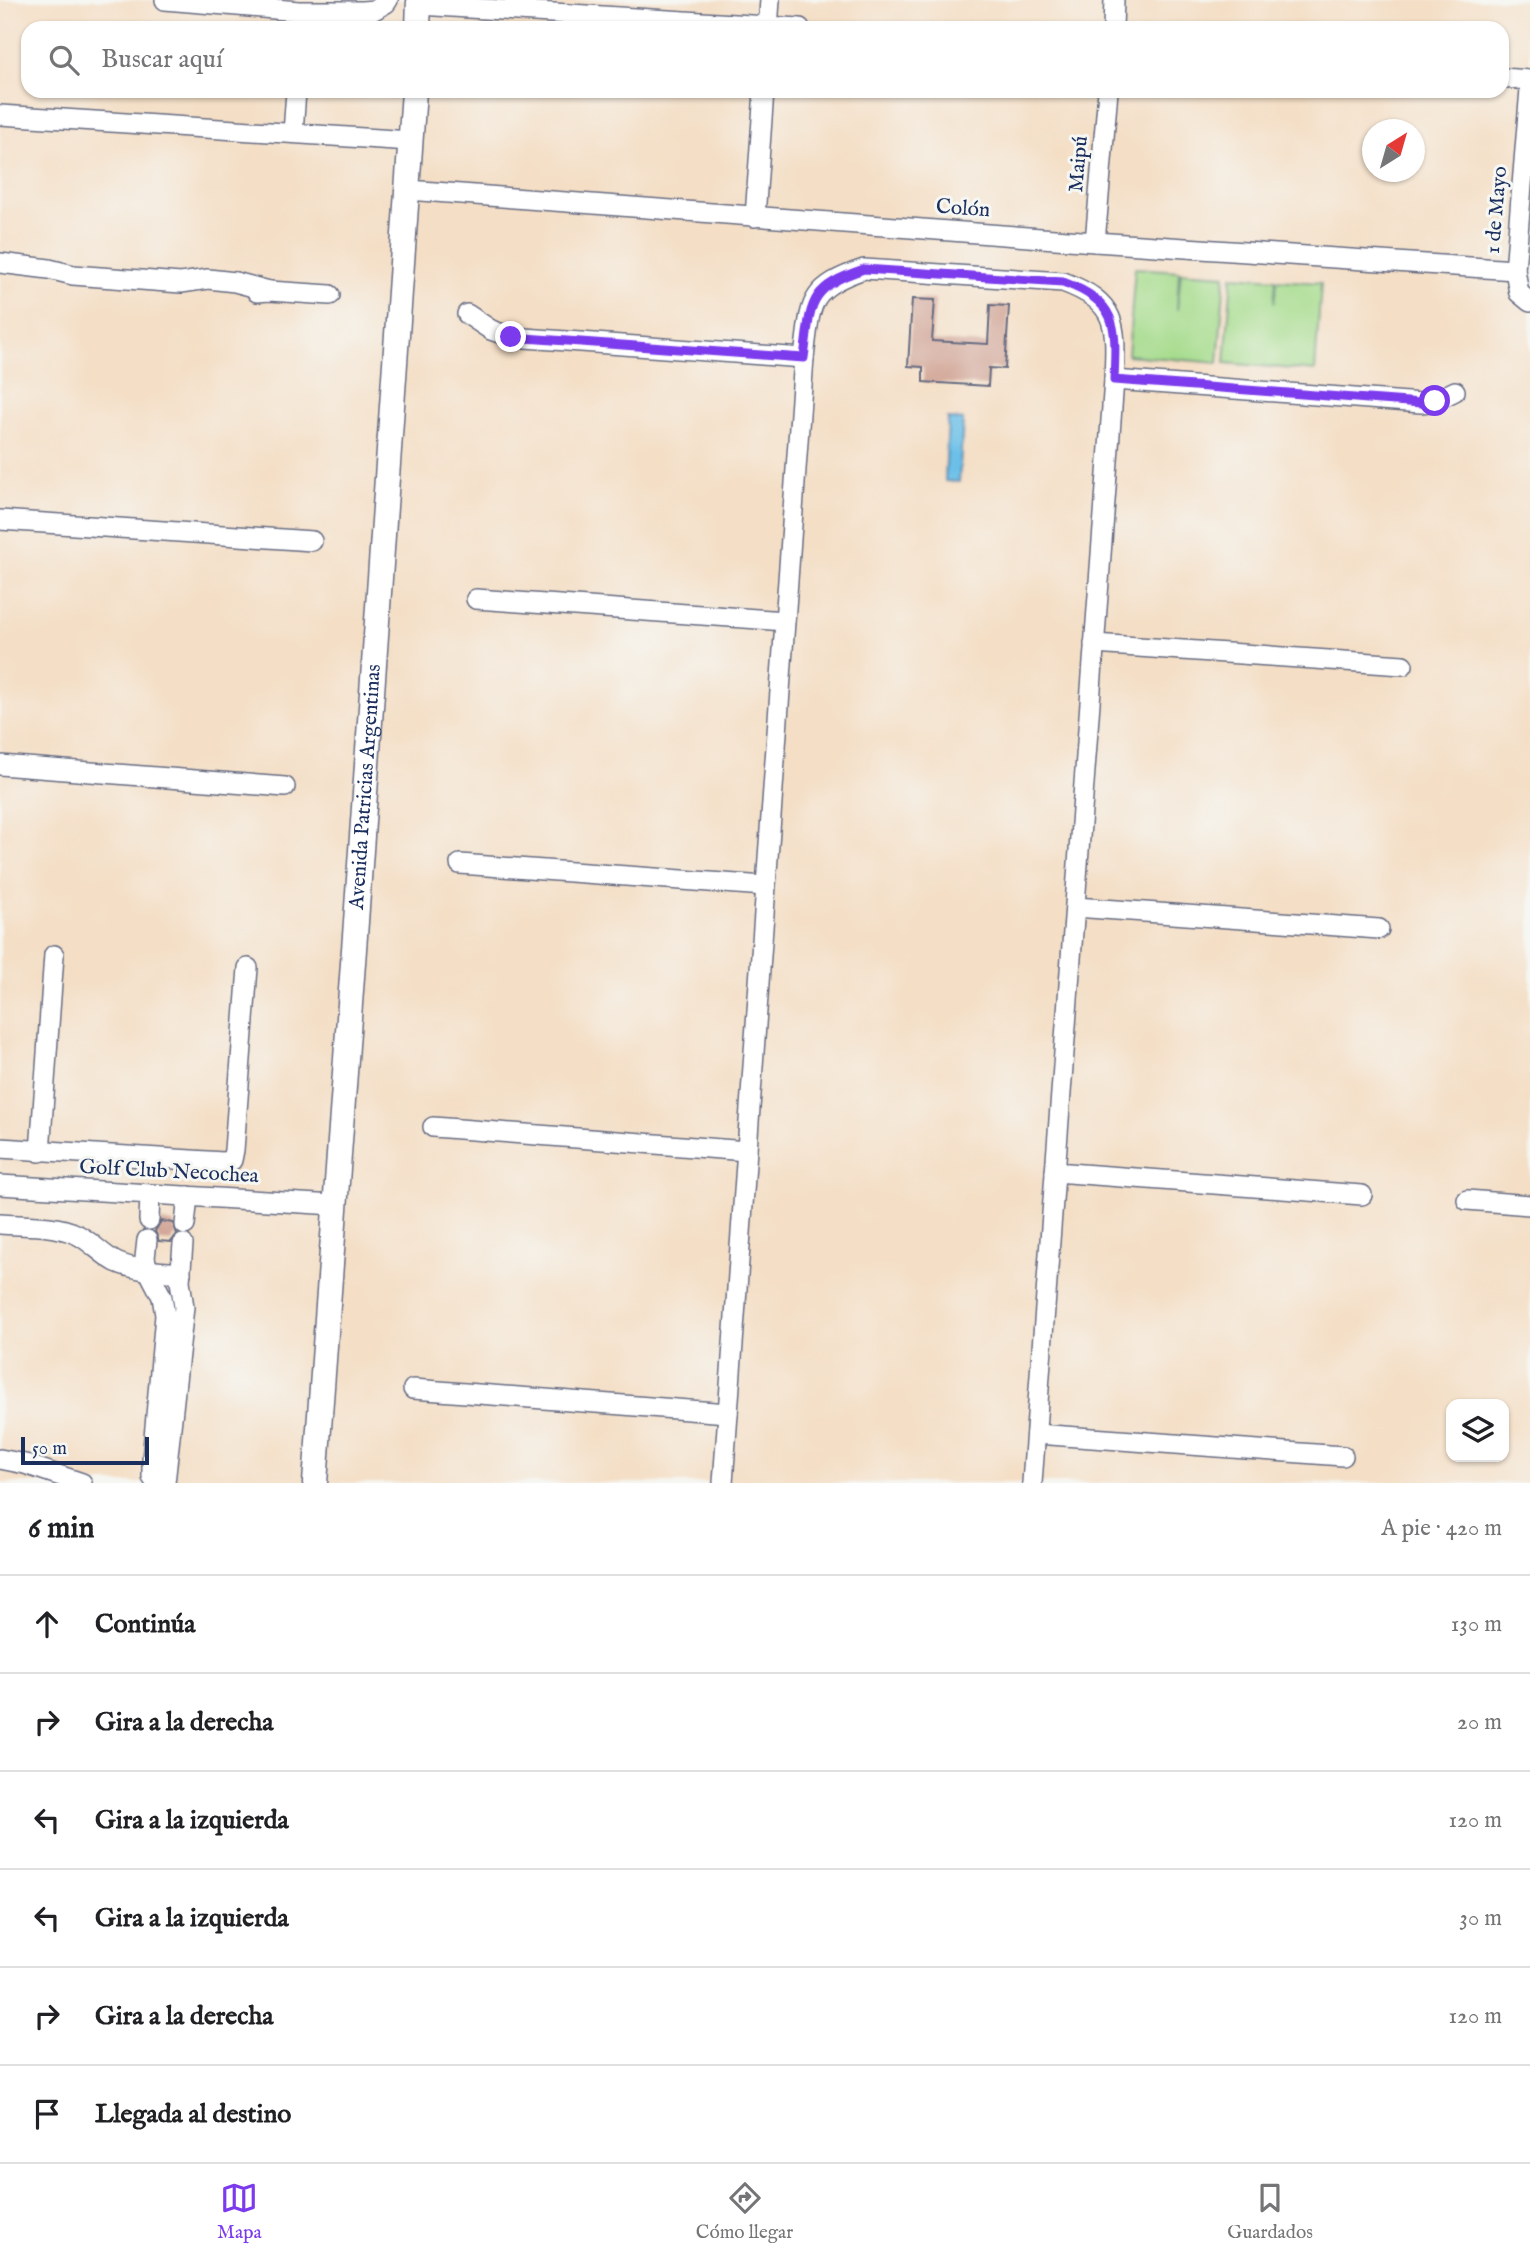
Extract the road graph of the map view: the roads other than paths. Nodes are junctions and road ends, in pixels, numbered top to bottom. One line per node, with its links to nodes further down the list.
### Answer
1 (165, 0): 6 (street)
2 (387, 0): 6 (street)
3 (770, 0): 8 (street)
4 (1115, 0): 9 (street)
5 (419, 11): 7 (street)
6 (299, 20)
7 (637, 21)
8 (768, 21)
9 (1114, 21)
10 (1509, 78): 11 (street)
11 (1530, 80)
12 (1530, 89): 24 (street, 1 de Mayo)
13 (296, 98): 18 (street)
14 (414, 98): 19 (street, Avenida Patricias Argentinas)
15 (764, 98): 21 (street)
16 (1107, 98): 22 (street, Maipú)
17 (0, 115): 18 (street)
18 (293, 133): 19 (street)
19 (411, 141): 20 (street, Avenida Patricias Argentinas)
20 (408, 191): 21 (street, Colón); 57 (street, Avenida Patricias Argentinas)
21 (755, 217): 22 (street, Colón)
22 (1096, 242): 24 (street, Colón)
23 (0, 263): 25 (street)
24 (1515, 270): 28 (street, 1 de Mayo)
25 (73, 275): 26 (street); 27 (street)
26 (0, 277)
27 (330, 295)
28 (1525, 297)
29 (467, 314): 30 (street)
30 (804, 358): 31 (street); 36 (street)
31 (1114, 380): 32 (street); 37 (street)
32 (1455, 391)
33 (0, 520): 34 (street)
34 (312, 541)
35 (476, 599): 36 (street)
36 (786, 621): 42 (street)
37 (1094, 644): 38 (street); 43 (street)
38 (1403, 665)
39 (0, 765): 40 (street)
40 (285, 787)
41 (460, 864): 42 (street)
42 (765, 886): 49 (street)
43 (1075, 907): 44 (street); 51 (street)
44 (1379, 929)
45 (54, 955): 50 (street)
46 (248, 968): 50 (street)
47 (433, 1127): 49 (street)
48 (0, 1148): 50 (street)
49 (747, 1151): 65 (street)
50 (40, 1152)
51 (1055, 1172): 54 (street); 66 (street)
52 (0, 1185): 53 (street, Golf Club Necochea)
53 (150, 1194): 55 (street, Golf Club Necochea); 59 (street)
54 (1362, 1195)
55 (188, 1196): 57 (street, Golf Club Necochea); 63 (street)
56 (1467, 1199): 58 (street)
57 (335, 1205): 72 (street, Avenida Patricias Argentinas)
58 (1530, 1205)
59 (149, 1220)
60 (0, 1224): 62 (street)
61 (147, 1240): 62 (street)
62 (148, 1270): 63 (street); 70 (street)
63 (181, 1273): 71 (street)
64 (413, 1389): 65 (street)
65 (728, 1413): 73 (street)
66 (1036, 1434): 67 (street); 74 (street)
67 (1343, 1456)
68 (0, 1459): 69 (street)
69 (82, 1483)
70 (156, 1483)
71 (165, 1483)
72 (315, 1483)
73 (723, 1483)
74 (1032, 1483)

